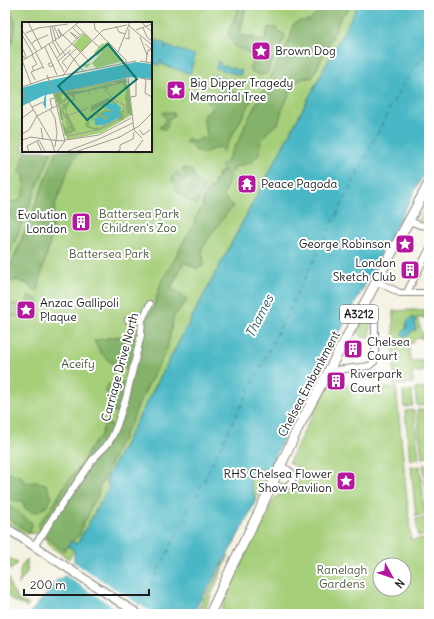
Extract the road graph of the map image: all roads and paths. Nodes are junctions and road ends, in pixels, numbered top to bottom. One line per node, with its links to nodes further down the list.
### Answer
1 (429, 182): 2 (highway, Chelsea Embankment / A3212)
2 (409, 221): 3 (street); 7 (highway, Chelsea Embankment / A3212)
3 (429, 226)
4 (429, 250): 5 (street)
5 (422, 264): 6 (street); 8 (street)
6 (429, 265)
7 (376, 281): 8 (street); 11 (highway, Chelsea Embankment / A3212)
8 (408, 293): 9 (street)
9 (429, 293)
10 (150, 304): 13 (street, Carriage Drive North)
11 (362, 309): 14 (highway, Chelsea Embankment / A3212); 14 (street)
12 (128, 320): 13 (street)
13 (142, 320): 18 (street, Carriage Drive North)
14 (329, 371): 15 (highway, Chelsea Embankment / A3212)
15 (280, 466): 16 (highway, Chelsea Embankment / A3212); 16 (street)
16 (272, 483): 19 (highway, Chelsea Embankment / A3212)
17 (5, 527): 18 (main road)
18 (36, 547): 20 (main road)
19 (217, 600): 21 (highway, A3212); 22 (highway, A3212)
20 (138, 614)
21 (210, 614)
22 (215, 614)

